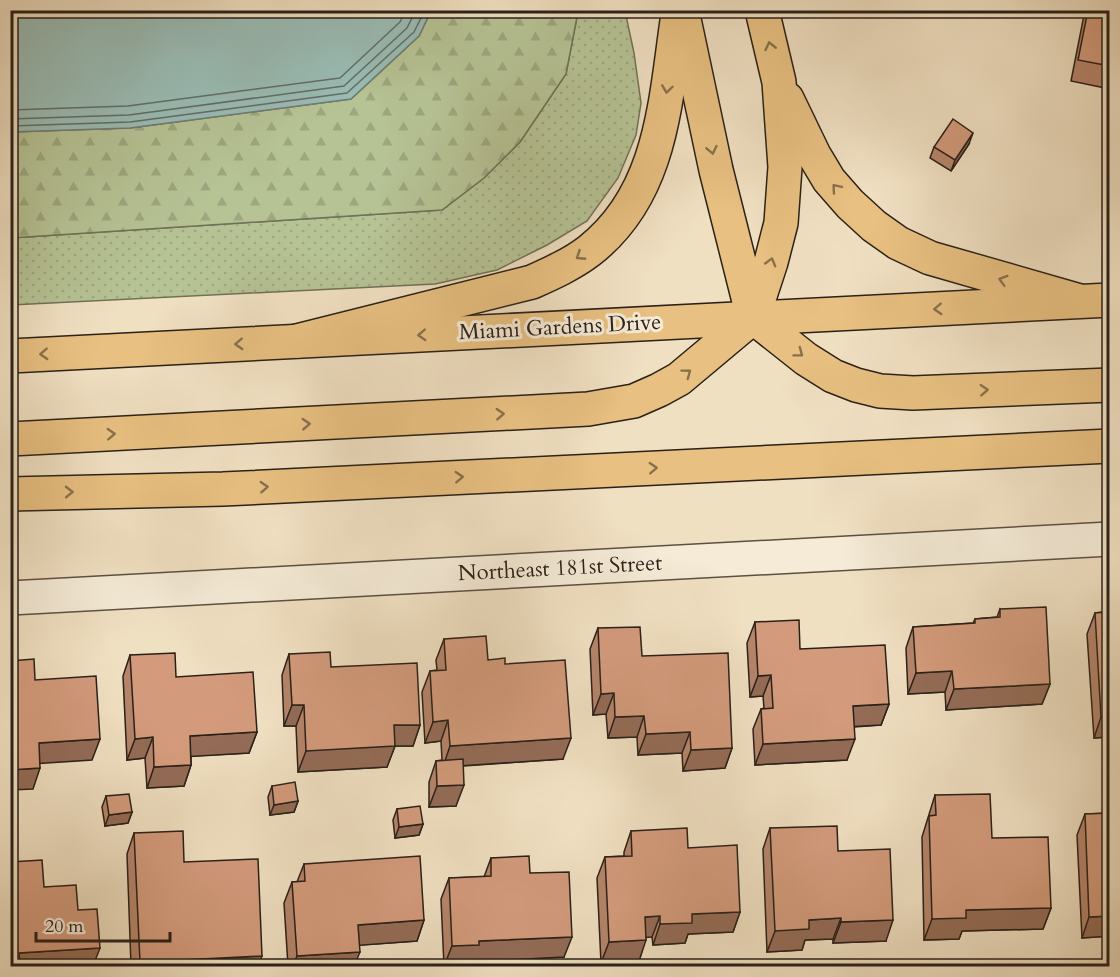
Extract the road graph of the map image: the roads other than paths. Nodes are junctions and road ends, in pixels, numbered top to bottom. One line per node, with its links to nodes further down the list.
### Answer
1 (680, 10): 5 (main road, one-way to 5); 6 (main road, one-way to 6)
2 (762, 10): 3 (main road, one-way to 2)
3 (778, 82): 4 (main road, one-way to 3); 5 (main road, one-way to 3)
4 (1095, 301): 5 (main road, Miami Gardens Drive, one-way to 5)
5 (753, 317): 6 (main road, Miami Gardens Drive, one-way to 6); 8 (main road, one-way to 8); 9 (main road, one-way to 5)
6 (297, 341): 7 (main road, Miami Gardens Drive, one-way to 7)
7 (10, 356)
8 (1110, 384)
9 (10, 439)
10 (1110, 446): 11 (main road, one-way to 10)
11 (10, 494)
12 (1110, 539): 13 (street, Northeast 181st Street)
13 (10, 598)

